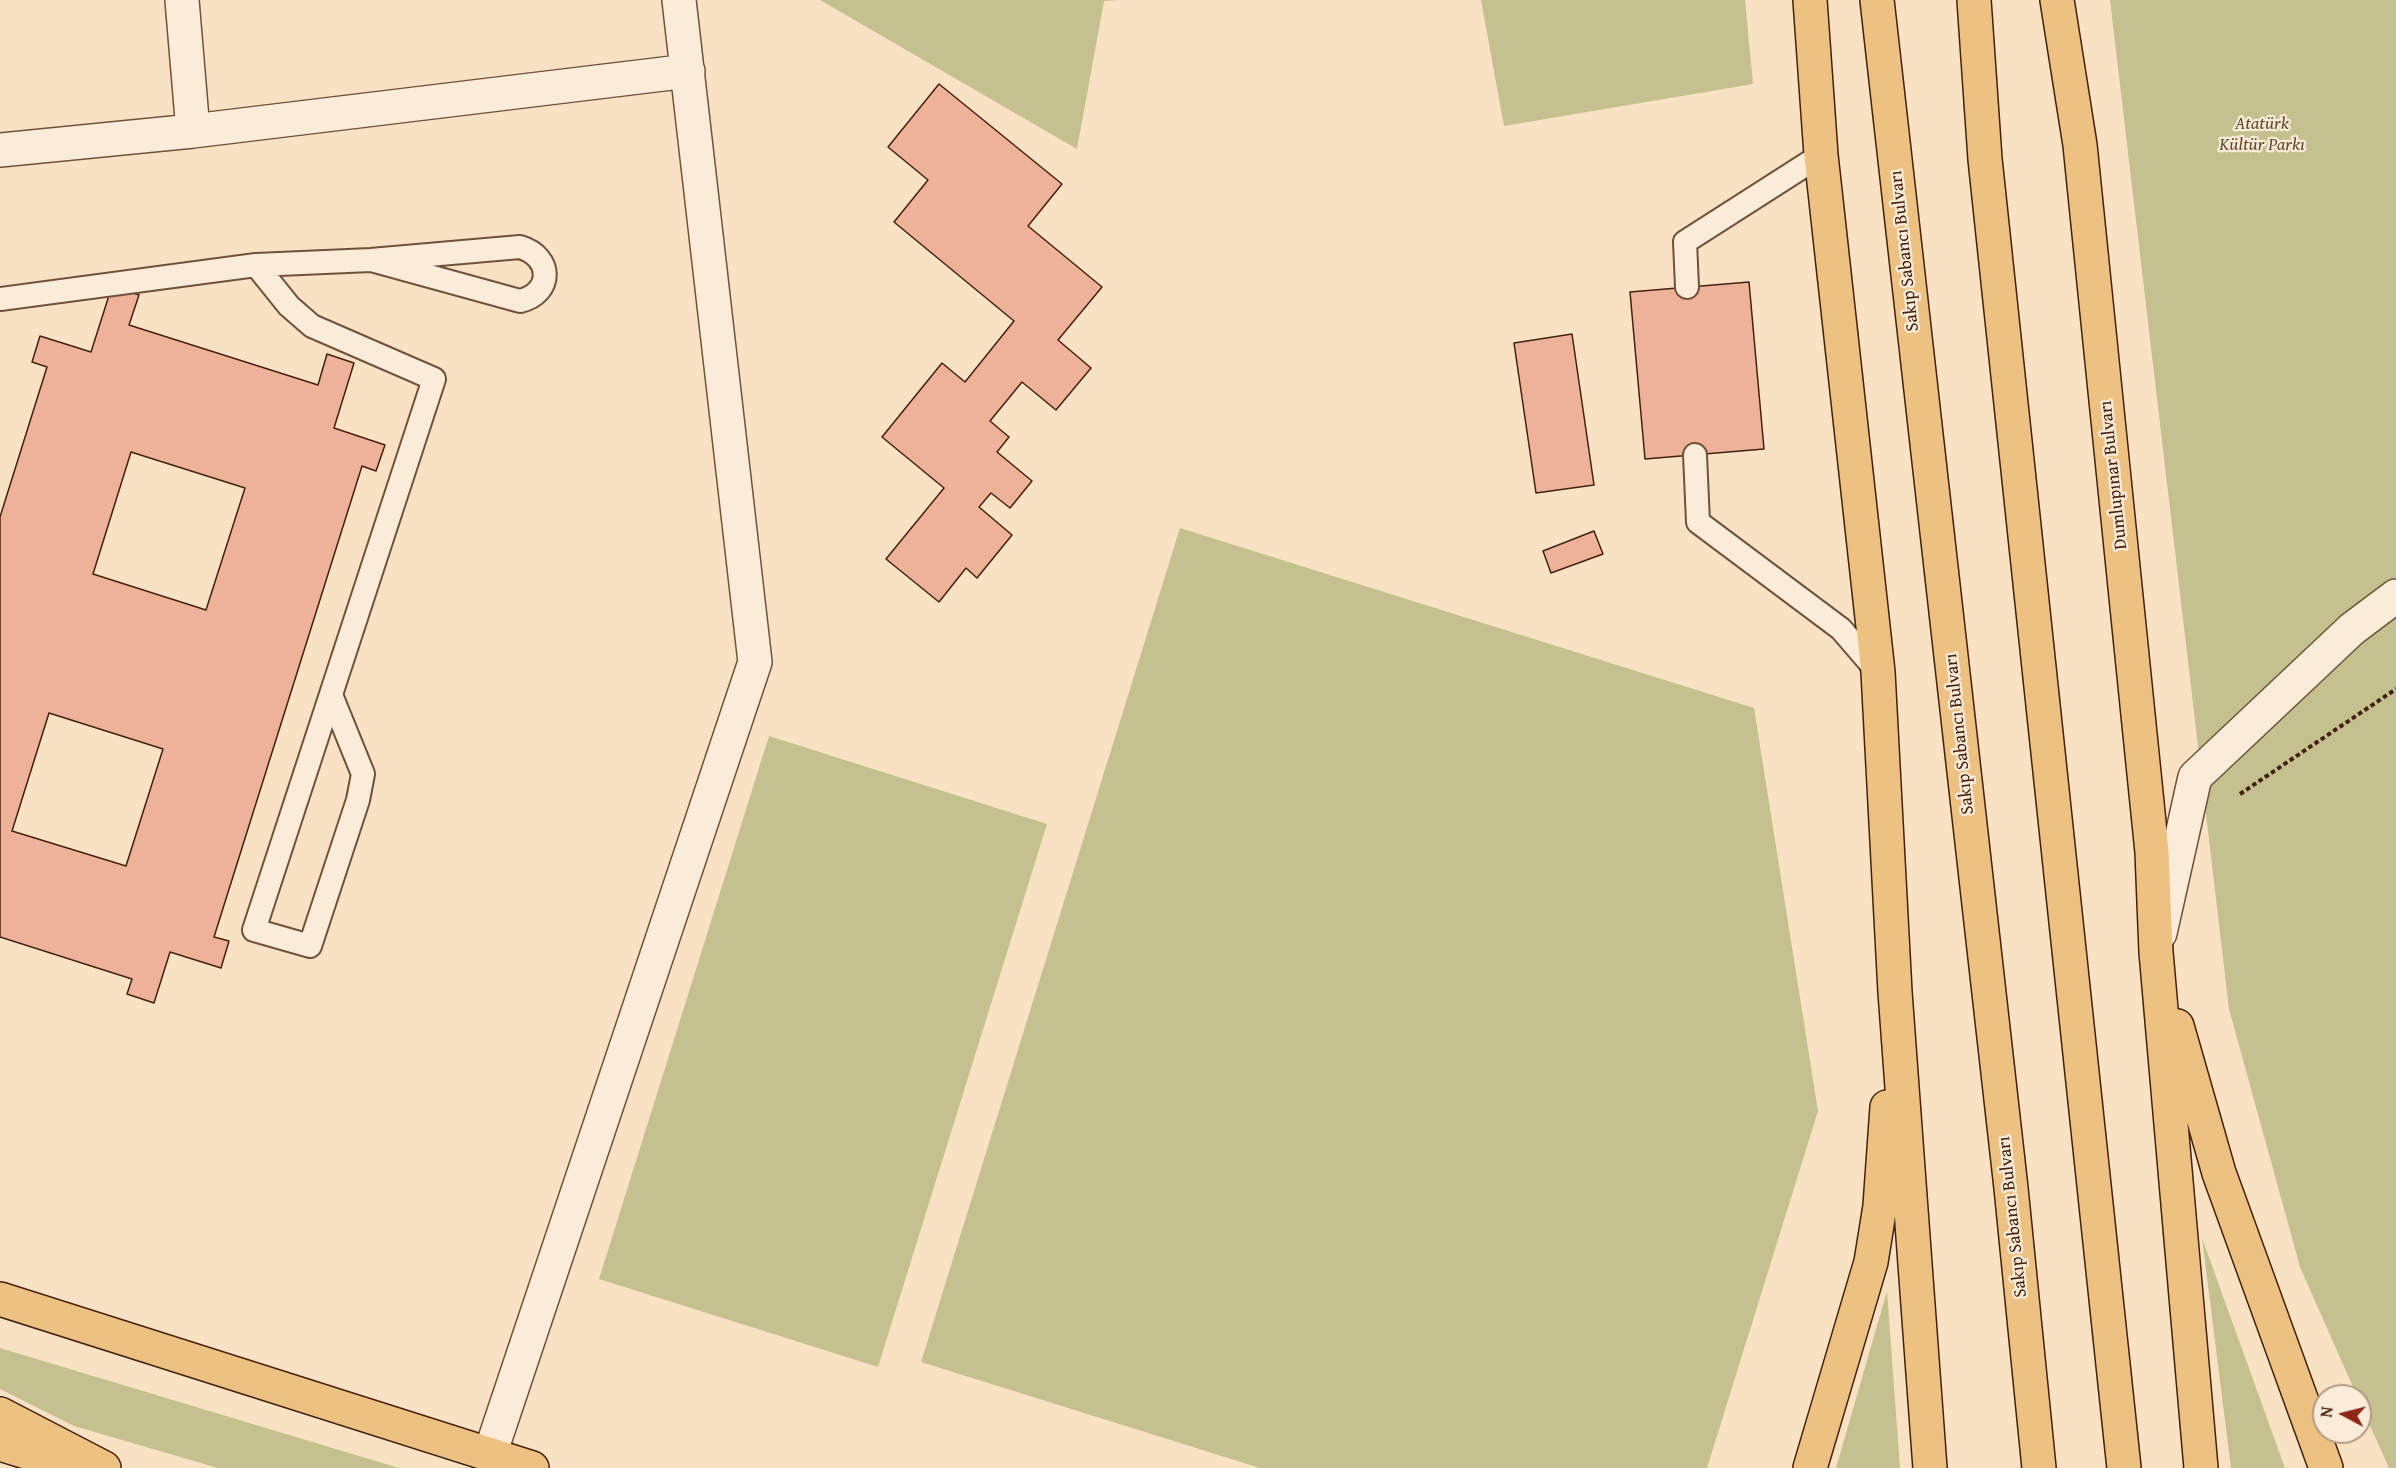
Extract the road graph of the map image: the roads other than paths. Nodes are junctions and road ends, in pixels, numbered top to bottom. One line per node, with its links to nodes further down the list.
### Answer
1 (182, 0): 8 (street)
2 (679, 0): 7 (street)
3 (1810, 0): 10 (main road)
4 (1877, 0): 30 (main road, Sakıp Sabancı Bulvarı)
5 (1974, 0): 31 (main road)
6 (2056, 0): 19 (main road, Dumlupınar Bulvarı)
7 (688, 71): 8 (street); 24 (street)
8 (193, 131): 9 (street)
9 (0, 150)
10 (1821, 154): 13 (lane); 17 (main road)
11 (371, 260): 11 (lane); 12 (lane)
12 (256, 265): 14 (lane); 18 (lane)
13 (1687, 287)
14 (0, 299)
15 (1695, 455): 17 (lane)
16 (2396, 596): 19 (street)
17 (1878, 672): 20 (main road)
18 (331, 695): 18 (lane)
19 (2156, 952): 32 (main road); 33 (main road)
20 (1895, 992): 28 (main road); 29 (main road)
21 (0, 1299): 24 (main road)
22 (0, 1414): 26 (main road)
23 (0, 1444): 25 (main road)
24 (490, 1454): 27 (main road)
25 (78, 1468)
26 (104, 1468)
27 (532, 1468)
28 (1810, 1468)
29 (1930, 1468)
30 (2039, 1468)
31 (2124, 1468)
32 (2201, 1468)
33 (2326, 1468)

